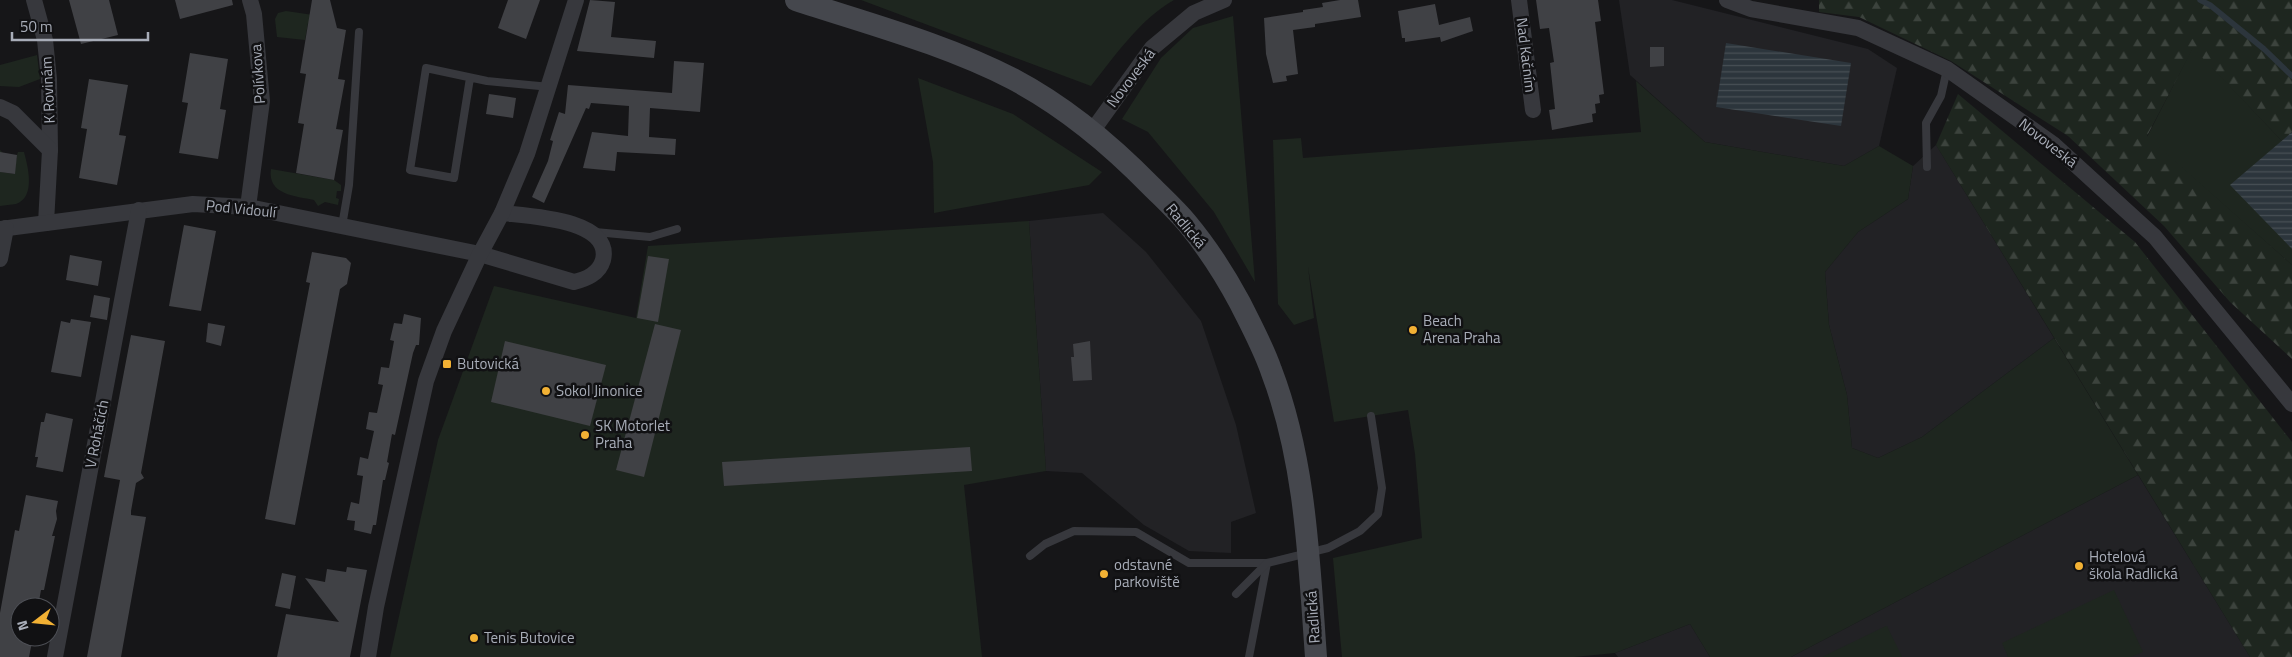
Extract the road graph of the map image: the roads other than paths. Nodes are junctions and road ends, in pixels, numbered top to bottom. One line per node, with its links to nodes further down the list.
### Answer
1 (34, 0): 15 (street, K Rovinám)
2 (250, 0): 17 (street, Polívkova)
3 (576, 0): 11 (street)
4 (796, 0): 14 (main road, Radlická)
5 (1224, 0): 14 (street, Novoveská)
6 (1519, 0): 13 (street, Nad Kačním)
7 (1727, 0): 9 (street, Novoveská)
8 (359, 32): 21 (lane)
9 (1947, 69): 16 (lane); 27 (street, Novoveská)
10 (470, 78): 10 (lane); 11 (lane)
11 (550, 87): 19 (street)
12 (0, 107): 15 (street)
13 (1533, 110)
14 (1093, 130): 29 (main road, Radlická)
15 (50, 150): 20 (street, K Rovinám)
16 (1927, 166)
17 (248, 207): 18 (street, Pod Vidoulí); 21 (street, Pod Vidoulí)
18 (139, 210): 20 (street, Pod Vidoulí); 33 (street, V Roháčích)
19 (502, 212): 24 (street); 25 (street)
20 (46, 223): 22 (street, Pod Vidoulí)
21 (342, 226): 25 (street, Pod Vidoulí)
22 (3, 228): 26 (street)
23 (677, 228): 24 (lane)
24 (590, 232): 25 (street)
25 (480, 254): 34 (street)
26 (0, 259)
27 (2292, 404)
28 (1371, 416): 29 (lane)
29 (1308, 554): 31 (lane); 36 (main road, Radlická)
30 (1030, 556): 31 (lane)
31 (1267, 564): 32 (lane); 35 (lane)
32 (1236, 594)
33 (54, 657)
34 (368, 657)
35 (1249, 657)
36 (1316, 657)

